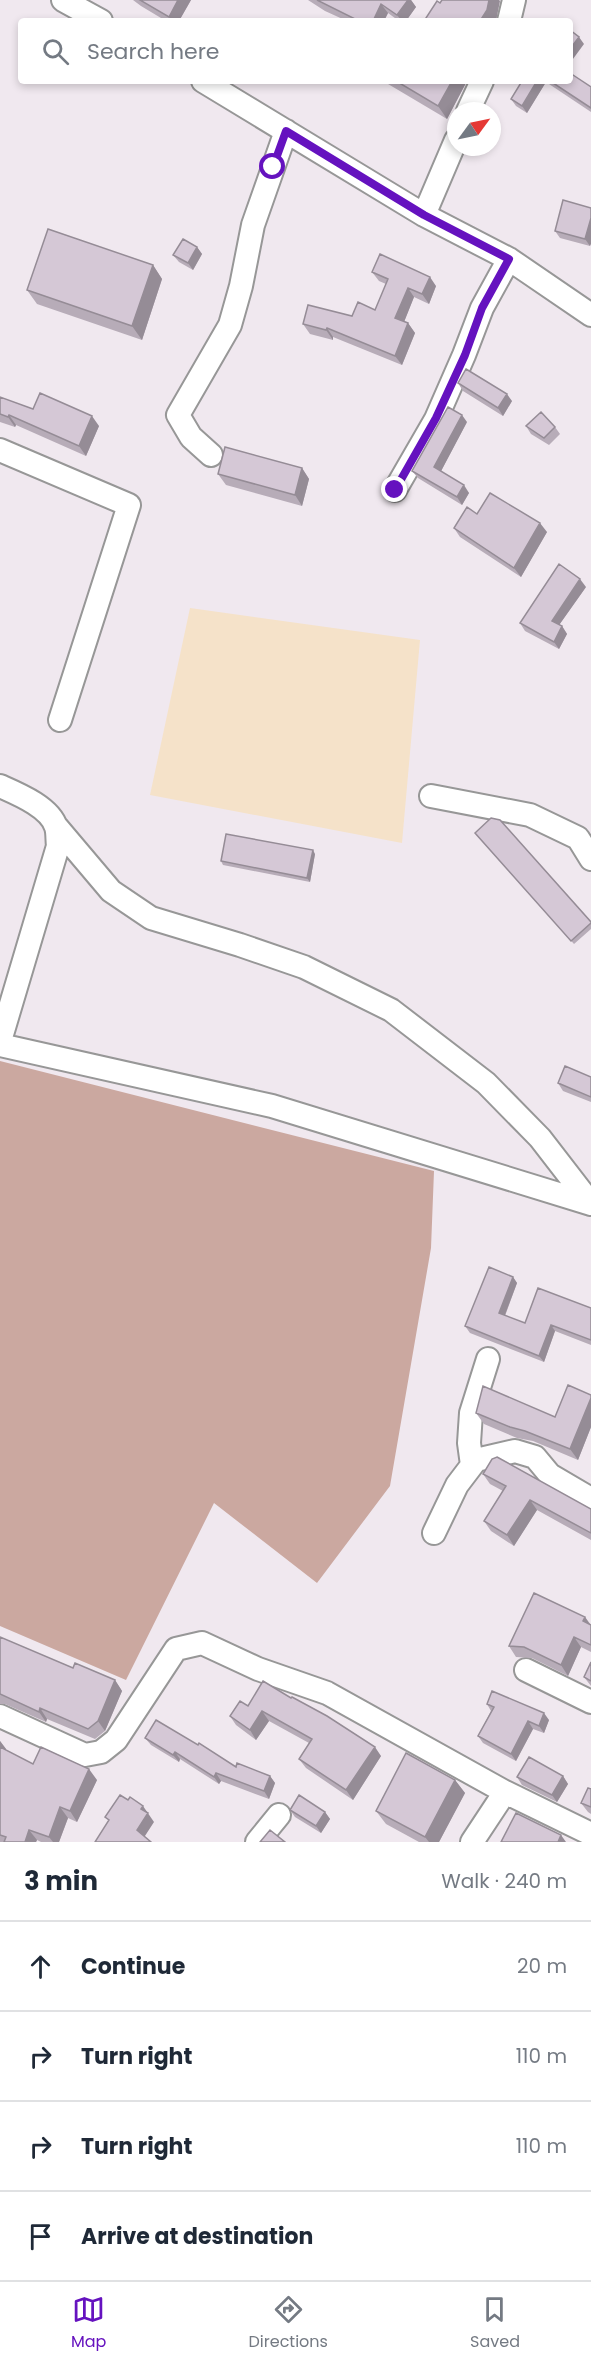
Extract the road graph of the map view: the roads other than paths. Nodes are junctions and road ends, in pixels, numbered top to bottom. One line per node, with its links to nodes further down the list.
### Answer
1 (63, 0): 3 (street)
2 (514, 0): 4 (street)
3 (96, 18)
4 (510, 18)
5 (208, 84): 8 (street)
6 (481, 84): 7 (street)
7 (472, 102)
8 (286, 131): 10 (street); 14 (street)
9 (449, 156): 10 (street)
10 (424, 215): 11 (street)
11 (509, 259): 12 (street); 15 (street)
12 (591, 315)
13 (0, 450): 16 (street)
14 (211, 455)
15 (395, 490)
16 (60, 720)
17 (0, 786): 19 (street)
18 (432, 796): 20 (street)
19 (56, 826): 21 (street); 22 (street)
20 (591, 859)
21 (0, 1043): 22 (street)
22 (591, 1204)
23 (488, 1359): 24 (street)
24 (472, 1465): 25 (street); 26 (street)
25 (591, 1499)
26 (434, 1533)
27 (526, 1670): 28 (street)
28 (591, 1702)
29 (0, 1716): 30 (street)
30 (505, 1792): 32 (street); 34 (street)
31 (279, 1815): 33 (street)
32 (591, 1834)
33 (257, 1842)
34 (472, 1842)

